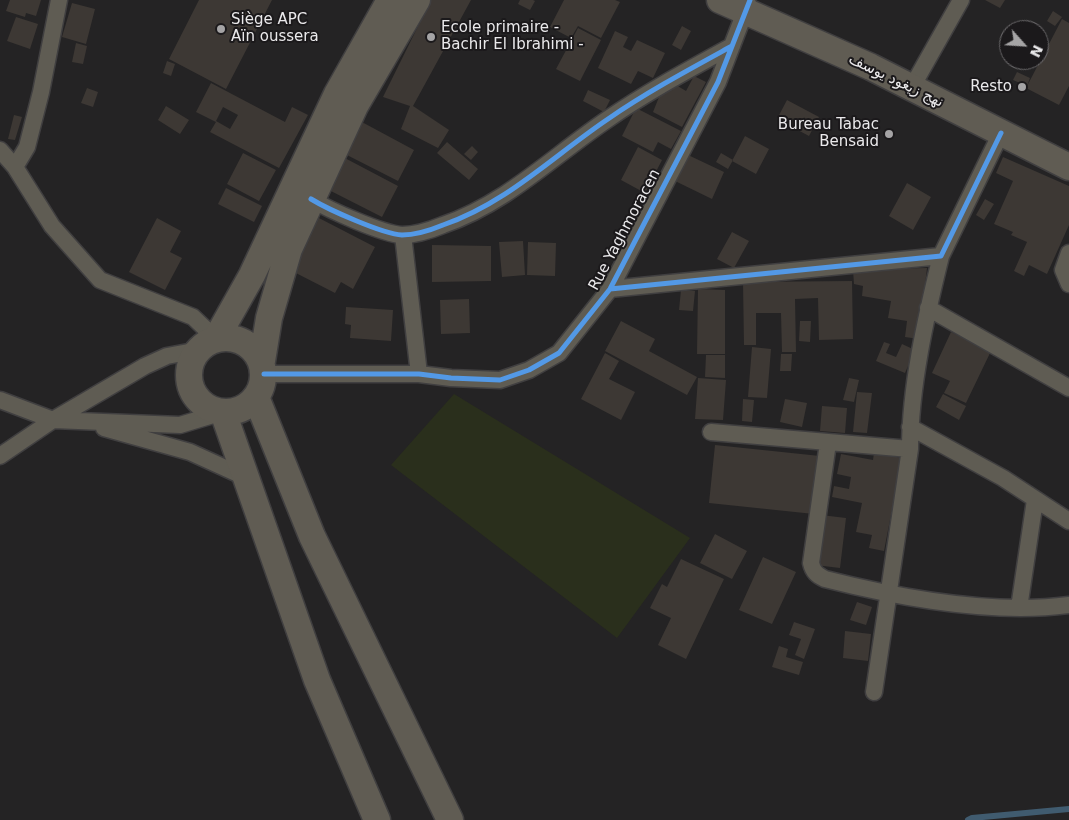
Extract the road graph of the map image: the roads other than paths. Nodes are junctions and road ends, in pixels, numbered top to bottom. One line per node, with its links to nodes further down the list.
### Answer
1 (59, 0): 11 (street)
2 (390, 0): 20 (main road)
3 (417, 0): 13 (main road)
4 (720, 0): 6 (main road, نهج زيغود يوسف)
5 (961, 0): 8 (street)
6 (748, 6): 7 (street, Rue Yaghmoracen); 8 (main road, نهج زيغود يوسف)
7 (732, 46): 14 (street); 18 (street, Rue Yaghmoracen)
8 (912, 87): 9 (main road, نهج زيغود يوسف)
9 (1001, 133): 12 (main road, نهج زيغود يوسف); 16 (street)
10 (0, 150): 11 (street)
11 (15, 167): 20 (street)
12 (1069, 167)
13 (311, 199): 14 (street); 22 (main road)
14 (403, 235): 21 (street)
15 (1069, 253): 17 (street)
16 (941, 256): 18 (street); 19 (street)
17 (1069, 284)
18 (610, 289): 21 (street, Rue Yaghmoracen)
19 (928, 308): 23 (street); 28 (street)
20 (207, 344): 22 (main road); 25 (main road); 26 (street)
21 (419, 374): 22 (street, Rue Yaghmoracen)
22 (261, 377): 25 (main road); 41 (main road)
23 (1069, 388)
24 (0, 400): 26 (street)
25 (223, 412): 27 (street); 33 (main road)
26 (53, 420): 27 (street); 32 (street)
27 (78, 421): 33 (street)
28 (910, 427): 31 (street); 34 (street)
29 (711, 432): 30 (street)
30 (828, 443): 31 (street); 36 (street)
31 (910, 449): 36 (street)
32 (0, 456)
33 (247, 478): 40 (main road)
34 (1035, 500): 35 (street); 38 (street)
35 (1069, 522)
36 (888, 594): 38 (street); 39 (street)
37 (1069, 605): 38 (street)
38 (1019, 608)
39 (874, 692)
40 (375, 816)
41 (450, 820)

